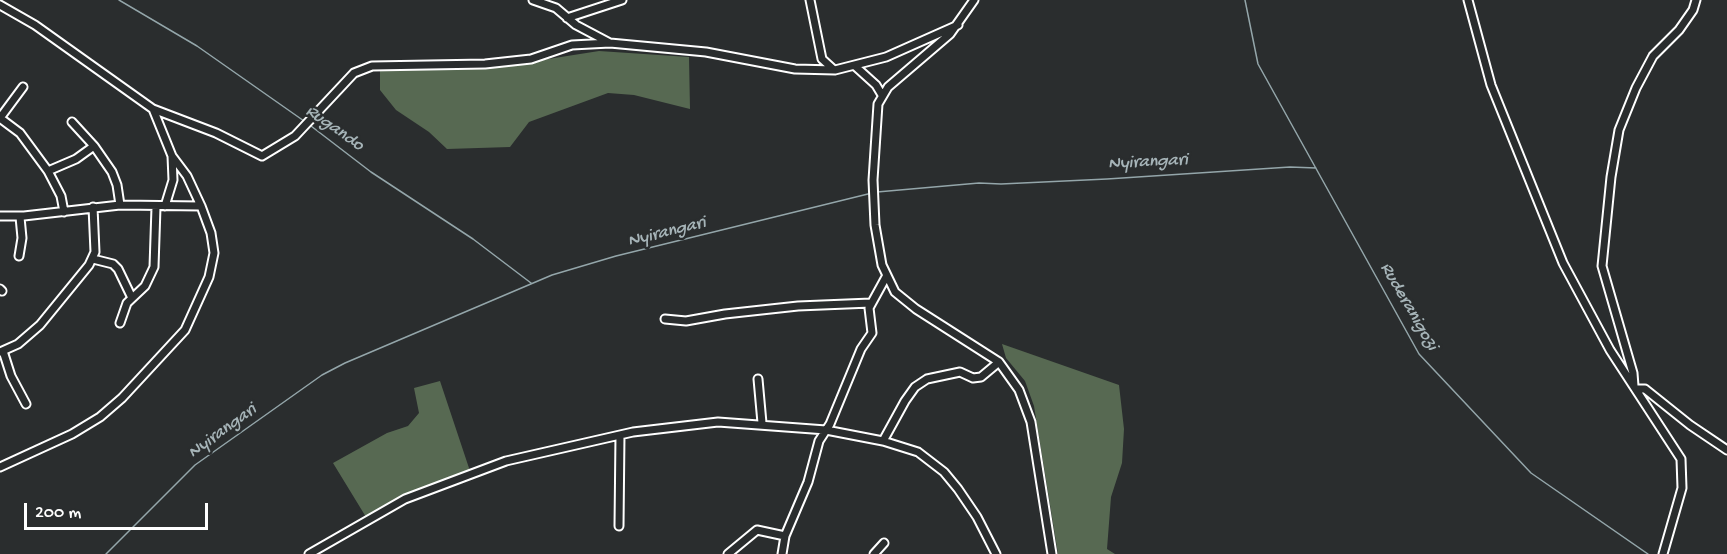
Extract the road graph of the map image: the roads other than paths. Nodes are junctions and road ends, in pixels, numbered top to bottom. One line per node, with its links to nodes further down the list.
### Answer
1 (533, 0): 8 (street)
2 (622, 0): 8 (street)
3 (810, 0): 12 (street)
4 (974, 0): 9 (street)
5 (1468, 0): 39 (street)
6 (1695, 0): 39 (street)
7 (0, 4): 15 (street)
8 (567, 18): 10 (street)
9 (958, 25): 11 (street); 14 (street)
10 (610, 43): 12 (street); 15 (street)
11 (855, 66): 12 (street); 14 (street)
12 (835, 70)
13 (23, 87): 16 (street)
14 (882, 95): 31 (street)
15 (153, 109): 19 (street)
16 (0, 118): 20 (street)
17 (72, 123): 18 (street)
18 (94, 146): 20 (street); 21 (street)
19 (172, 156): 22 (street); 23 (street)
20 (48, 171): 26 (street)
21 (120, 205): 24 (street); 25 (street)
22 (165, 206): 23 (street); 25 (street)
23 (201, 206): 46 (street)
24 (93, 207): 26 (street); 30 (street)
25 (156, 207): 32 (street)
26 (64, 212): 28 (street)
27 (0, 216): 28 (street)
28 (20, 217): 29 (street)
29 (19, 256)
30 (93, 259): 32 (street); 36 (street)
31 (886, 277): 33 (street); 37 (street)
32 (132, 298): 35 (street)
33 (871, 303): 34 (street); 42 (street)
34 (665, 319)
35 (120, 323)
36 (1, 352): 40 (street)
37 (999, 362): 44 (street); 56 (street)
38 (758, 380): 41 (street)
39 (1635, 387): 45 (street); 57 (street)
40 (26, 404)
41 (762, 423): 42 (street); 43 (street)
42 (826, 430): 44 (street); 48 (street)
43 (620, 435): 47 (street); 51 (street)
44 (883, 441): 50 (street)
45 (1727, 450)
46 (0, 467)
47 (619, 526)
48 (785, 536): 52 (street); 53 (street)
49 (884, 543): 54 (street)
50 (995, 552): 55 (street)
51 (309, 554)
52 (728, 554)
53 (782, 554)
54 (874, 554)
55 (986, 554)
56 (1052, 554)
57 (1664, 554)

